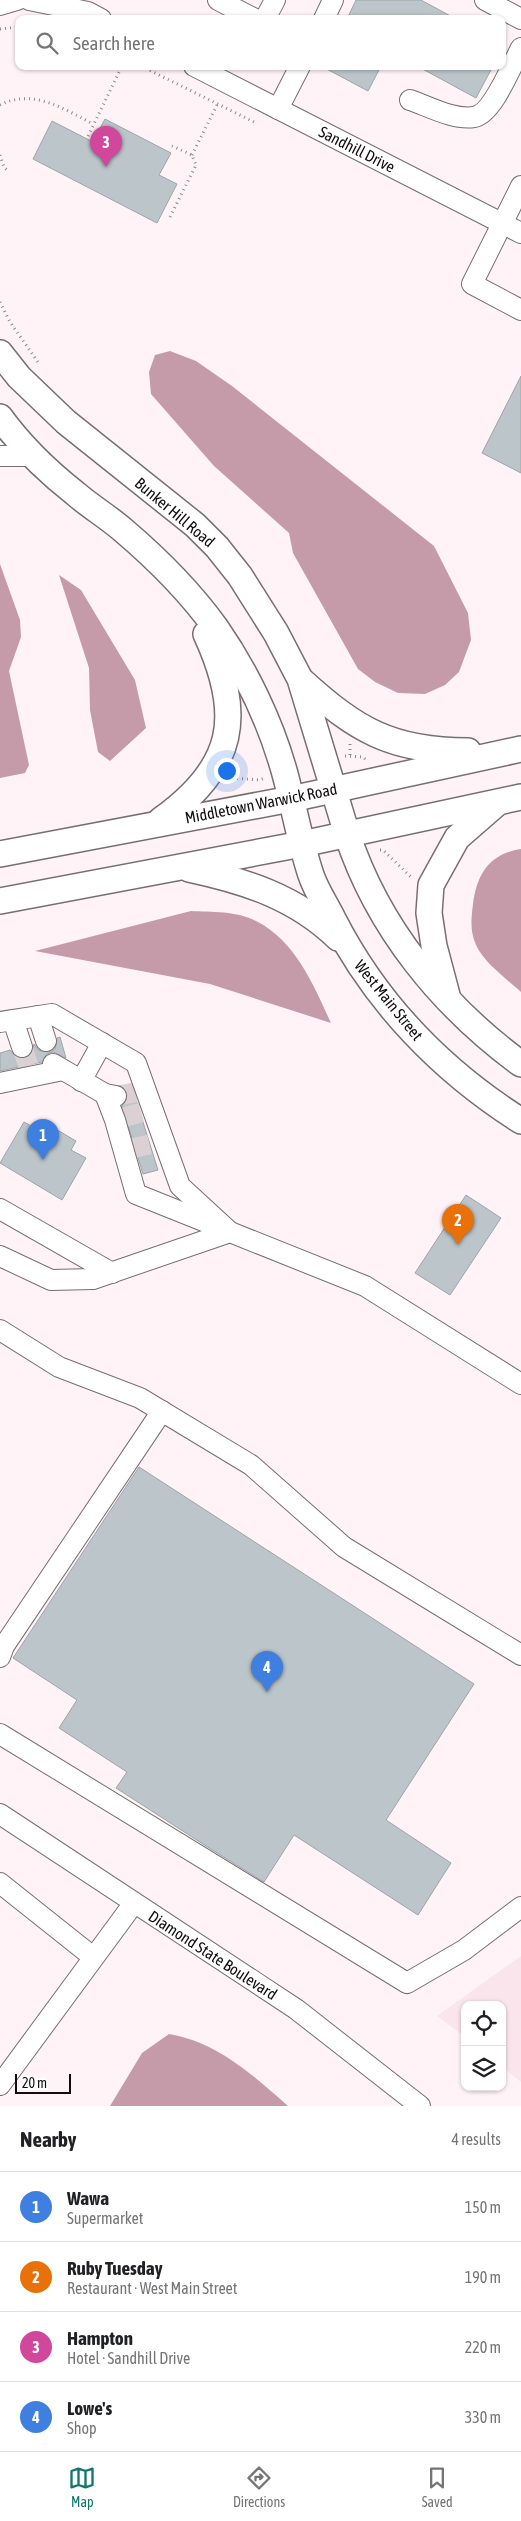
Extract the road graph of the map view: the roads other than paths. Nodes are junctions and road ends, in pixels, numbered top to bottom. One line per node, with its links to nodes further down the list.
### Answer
1 (17, 0): 7 (street)
2 (30, 0): 8 (street)
3 (218, 0): 9 (street)
4 (275, 0): 10 (street)
5 (333, 0): 11 (street)
6 (484, 0): 12 (street)
7 (0, 5)
8 (93, 10)
9 (247, 15)
10 (267, 15)
11 (326, 15)
12 (521, 19)
13 (521, 48): 16 (street)
14 (202, 70): 17 (street, Sandhill Drive)
15 (298, 70): 17 (street)
16 (410, 100)
17 (278, 109): 19 (street, Sandhill Drive)
18 (521, 186): 19 (street)
19 (502, 222): 20 (street, Sandhill Drive); 21 (street)
20 (521, 232)
21 (521, 310)
22 (0, 353): 27 (main road, Bunker Hill Road)
23 (0, 417): 25 (main road)
24 (0, 456): 25 (street)
25 (35, 456): 26 (main road)
26 (180, 586): 30 (main road); 32 (main road)
27 (300, 679): 28 (main road); 29 (main road, Bunker Hill Road)
28 (517, 750): 29 (main road, Middletown Warwick Road)
29 (335, 789): 30 (main road, Middletown Warwick Road); 33 (main road)
30 (291, 799): 32 (main road, Middletown Warwick Road); 34 (main road)
31 (509, 800): 33 (main road); 39 (main road)
32 (156, 824): 35 (main road, Middletown Warwick Road)
33 (346, 834): 34 (main road); 39 (main road)
34 (302, 844): 36 (main road); 38 (main road, West Main Street)
35 (0, 854)
36 (176, 866): 37 (main road); 38 (main road)
37 (0, 901)
38 (347, 947): 48 (main road, West Main Street)
39 (450, 1002): 45 (main road)
40 (38, 1016): 41 (street); 42 (street); 43 (street)
41 (7, 1021): 44 (street)
42 (46, 1041)
43 (102, 1043): 46 (street); 50 (street)
44 (22, 1047)
45 (521, 1064)
46 (81, 1080): 47 (street); 50 (street)
47 (0, 1084)
48 (521, 1121)
49 (0, 1209): 52 (street)
50 (230, 1232): 52 (street); 54 (street)
51 (0, 1256): 52 (street)
52 (112, 1273)
53 (0, 1330): 55 (street)
54 (521, 1384)
55 (162, 1411): 56 (street); 57 (street)
56 (521, 1655)
57 (0, 1657)
58 (0, 1734): 62 (street)
59 (0, 1814): 61 (street, Diamond State Boulevard)
60 (0, 1883): 63 (street)
61 (134, 1903): 63 (street); 65 (street, Diamond State Boulevard)
62 (521, 1907)
63 (93, 1957): 64 (street)
64 (0, 2085)
65 (420, 2106)

